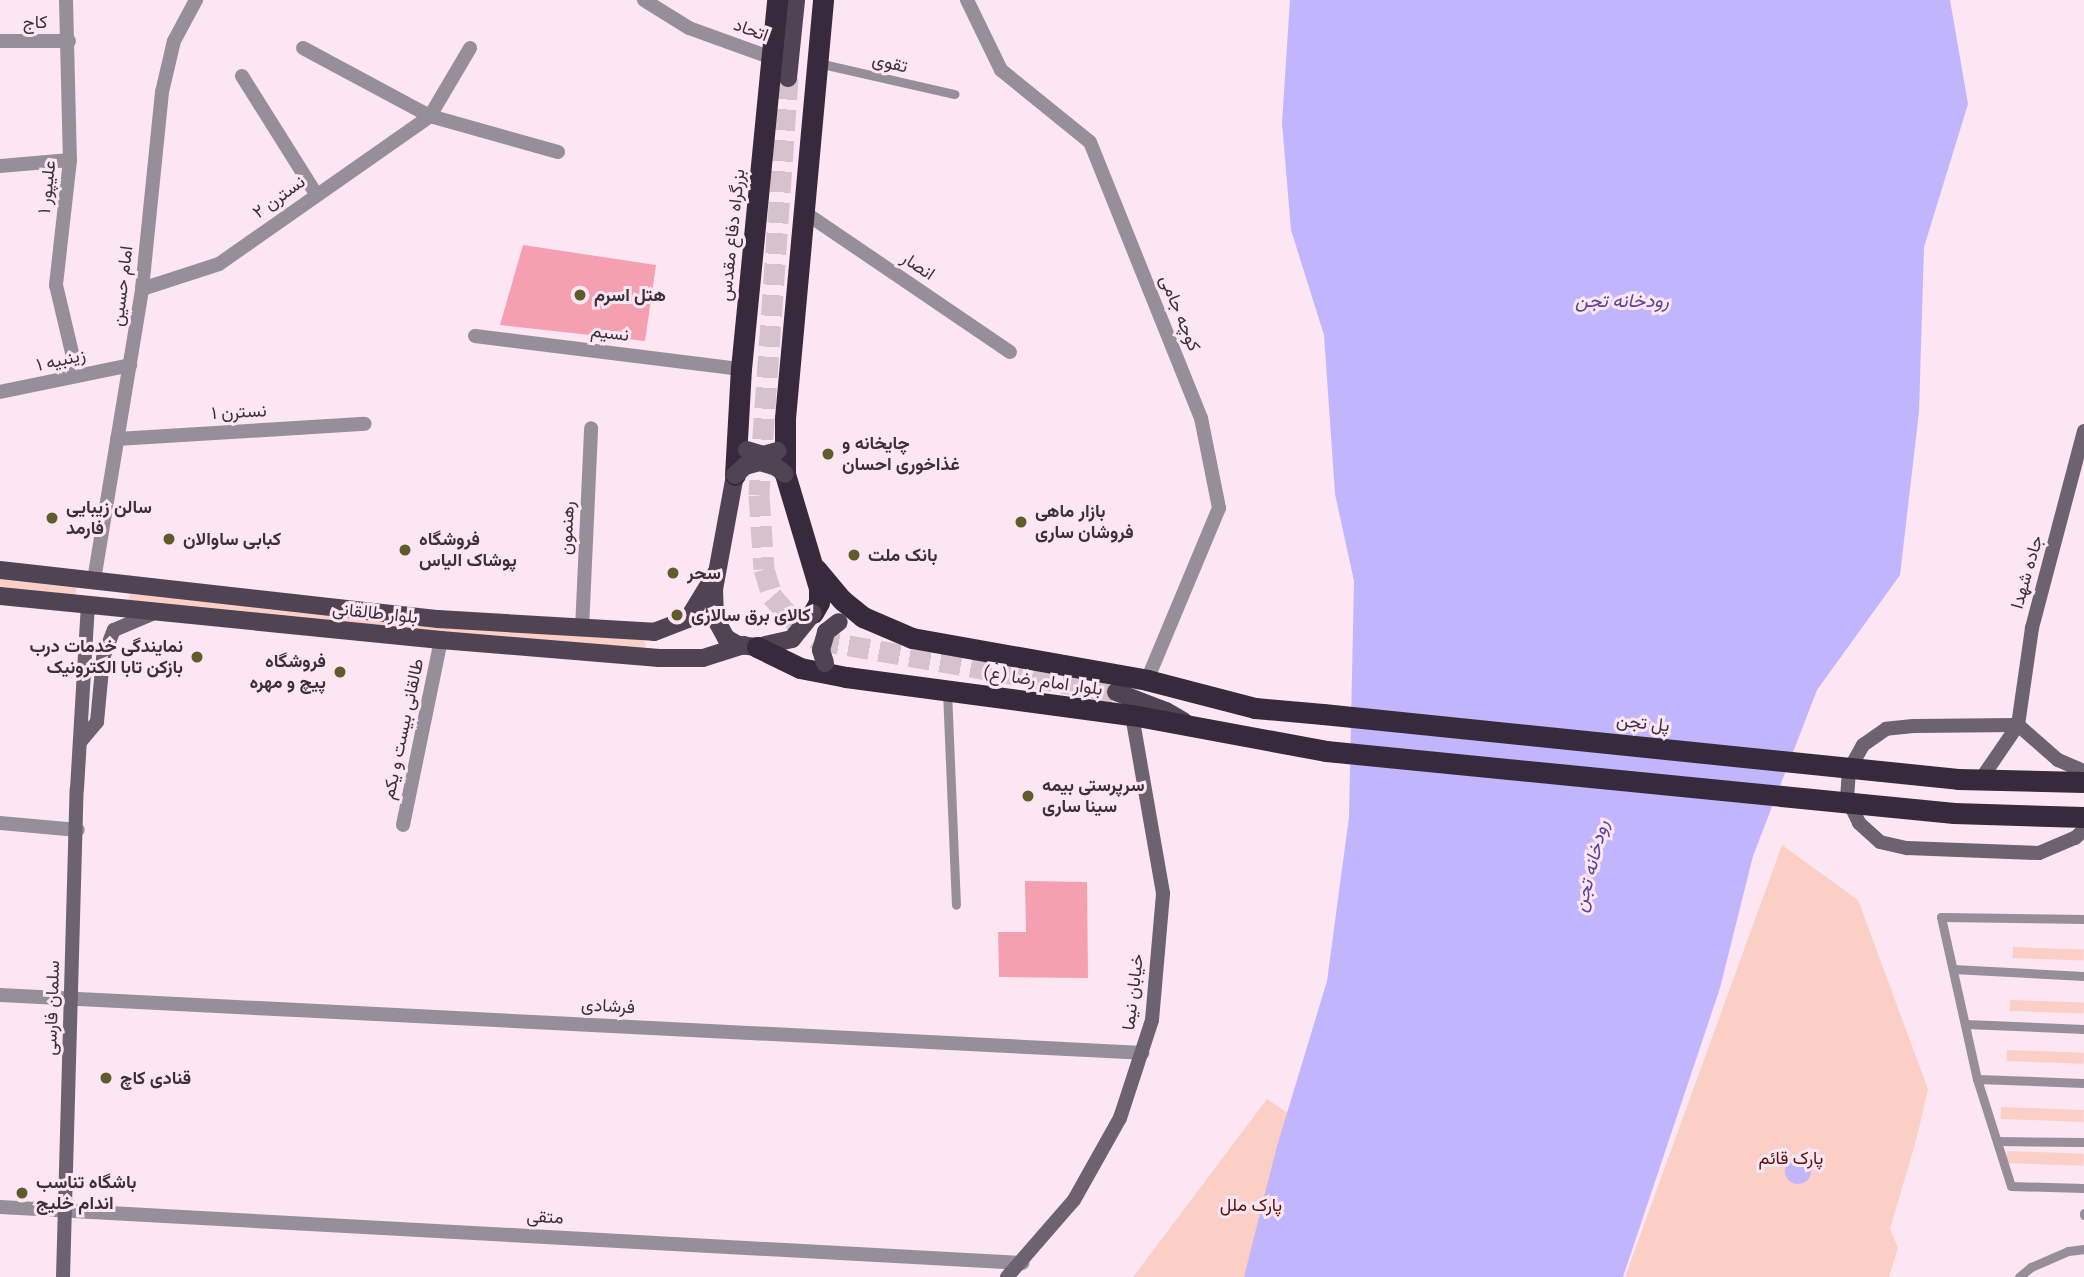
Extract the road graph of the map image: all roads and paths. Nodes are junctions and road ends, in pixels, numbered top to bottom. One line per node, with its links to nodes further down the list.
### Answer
1 (66, 0): 9 (street, علیپور ۱)
2 (196, 0): 23 (street, امام حسین)
3 (644, 0): 12 (street, اتحاد)
4 (777, 0): 12 (highway, بزرگراه دفاع مقدس)
5 (796, 0): 15 (main road)
6 (824, 0): 13 (highway)
7 (967, 0): 51 (street, کوچه جامی)
8 (0, 41): 9 (street, کاج)
9 (69, 41): 19 (street, علیپور ۱)
10 (303, 48): 17 (street)
11 (470, 48): 17 (street)
12 (772, 58): 27 (highway, بزرگراه دفاع مقدس)
13 (818, 63): 16 (lane, تقوی); 22 (highway)
14 (242, 76): 21 (street)
15 (788, 78)
16 (955, 94)
17 (430, 116): 18 (street); 21 (street, نسترن ۲)
18 (558, 152)
19 (70, 160): 20 (street); 28 (street, علیپور ۱)
20 (0, 166)
21 (316, 194): 23 (street, نسترن ۲)
22 (804, 212): 25 (street, انصار); 33 (highway)
23 (142, 289): 26 (street, امام حسین)
24 (475, 336): 27 (street, نسیم)
25 (1010, 352)
26 (130, 365): 28 (street, زینبیه ۱); 35 (street, امام حسین)
27 (741, 369): 32 (highway, بزرگراه دفاع مقدس)
28 (77, 374): 29 (street, زینبیه ۱)
29 (0, 392)
30 (365, 424): 35 (street, نسترن ۱)
31 (591, 428): 47 (street, رهنمون)
32 (738, 430): 33 (main road, bridge); 37 (highway, بزرگراه دفاع مقدس)
33 (785, 430): 36 (highway)
34 (2084, 431): 57 (street, جاده شهدا)
35 (117, 439): 41 (street, امام حسین)
36 (785, 474): 37 (main road, bridge); 38 (highway)
37 (734, 475): 40 (main road)
38 (816, 569): 45 (highway); 46 (highway, بلوار امام رضا (ع))
39 (0, 570): 41 (main road, بلوار طالقانی)
40 (716, 573): 47 (main road, بلوار طالقانی); 49 (main road)
41 (102, 581): 43 (main road); 47 (main road, بلوار طالقانی)
42 (0, 596): 43 (main road, بلوار طالقانی)
43 (88, 605): 44 (main road, بلوار طالقانی); 58 (street, سلمان فارسی)
44 (158, 612): 48 (main road, بلوار طالقانی); 58 (street, سلمان فارسی)
45 (813, 613): 49 (main road, بلوار طالقانی, bridge)
46 (869, 619): 50 (main road, bridge); 51 (highway, بلوار امام رضا (ع))
47 (582, 629)
48 (441, 640): 49 (main road, بلوار طالقانی); 64 (street, طالقانی بیست و یکم)
49 (751, 646): 50 (highway, بلوار امام رضا (ع))
50 (849, 677): 52 (highway, بلوار امام رضا (ع))
51 (1147, 680): 54 (highway, بلوار امام رضا (ع))
52 (947, 691): 55 (highway, بلوار امام رضا (ع)); 67 (lane)
53 (1116, 692): 56 (main road)
54 (1323, 714): 60 (highway, پل تجن, bridge)
55 (1132, 716): 56 (highway, بلوار امام رضا (ع)); 75 (street, خیابان نیما)
56 (1190, 725): 62 (highway, بلوار امام رضا (ع), bridge)
57 (2018, 725): 59 (street); 60 (street); 66 (street)
58 (81, 741): 65 (street, سلمان فارسی)
59 (2084, 771)
60 (1981, 779): 61 (highway)
61 (2084, 782)
62 (2084, 817)
63 (0, 824): 65 (street)
64 (403, 825)
65 (78, 830): 72 (street, سلمان فارسی)
66 (2084, 830)
67 (956, 905)
68 (2084, 919): 69 (lane)
69 (1953, 969): 70 (lane); 73 (lane)
70 (2084, 976)
71 (0, 995): 72 (street, فرشادی)
72 (72, 996): 75 (street, فرشادی); 82 (street, سلمان فارسی)
73 (1965, 1024): 74 (lane); 76 (lane)
74 (2084, 1029)
75 (1143, 1053): 84 (street, خیابان نیما)
76 (1977, 1079): 77 (lane); 78 (lane)
77 (2084, 1083)
78 (1997, 1141): 79 (lane); 80 (lane)
79 (2084, 1142)
80 (2084, 1188)
81 (0, 1207): 82 (street, متقی)
82 (65, 1210): 84 (street, متقی); 85 (street, سلمان فارسی)
83 (2084, 1249): 87 (lane)
84 (1022, 1263): 86 (street, خیابان نیما)
85 (63, 1277)
86 (1007, 1277)
87 (2020, 1277)

